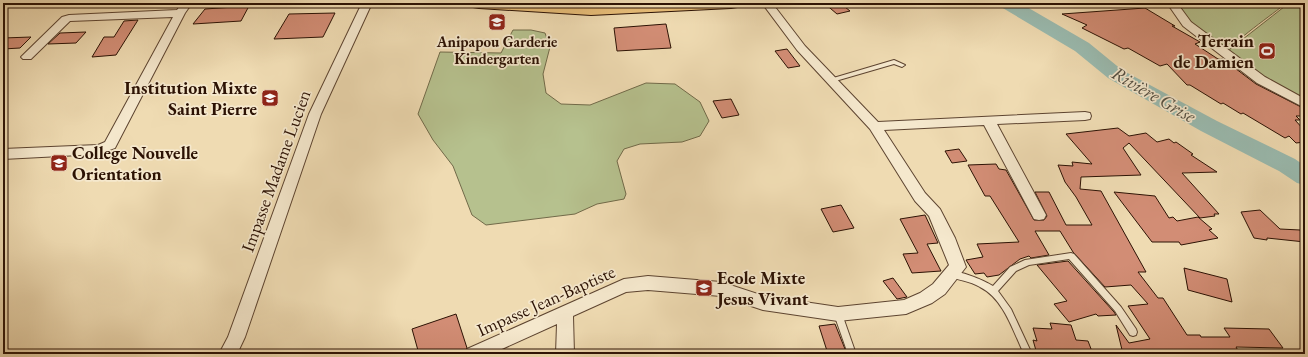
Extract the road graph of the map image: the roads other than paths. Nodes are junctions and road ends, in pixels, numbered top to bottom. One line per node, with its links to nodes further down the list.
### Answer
1 (367, 3): 23 (street, Impasse Madame Lucien)
2 (479, 3): 7 (main road)
3 (731, 3): 6 (main road)
4 (767, 3): 11 (street, Impasse Jean-Baptiste)
5 (1172, 3): 12 (street)
6 (694, 4): 7 (main road)
7 (650, 5)
8 (183, 8): 9 (street); 16 (street)
9 (27, 57)
10 (902, 65): 11 (lane)
11 (832, 80): 15 (street, Impasse Jean-Baptiste)
12 (1305, 104)
13 (1084, 116): 14 (street)
14 (988, 120): 15 (street); 17 (street)
15 (875, 126): 18 (street, Impasse Jean-Baptiste)
16 (3, 154)
17 (1039, 216)
18 (950, 274): 19 (lane); 21 (street, Impasse Jean-Baptiste)
19 (993, 291): 22 (lane); 27 (lane)
20 (565, 313): 21 (street, Impasse Jean-Baptiste); 24 (street, Impasse Jean-Baptiste); 25 (street)
21 (838, 314): 26 (lane)
22 (1133, 332)
23 (228, 354)
24 (473, 354)
25 (565, 354)
26 (852, 354)
27 (1028, 354)

